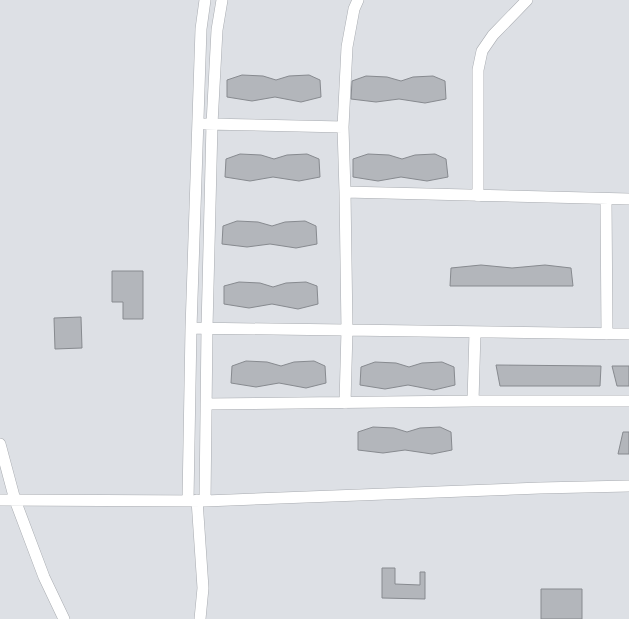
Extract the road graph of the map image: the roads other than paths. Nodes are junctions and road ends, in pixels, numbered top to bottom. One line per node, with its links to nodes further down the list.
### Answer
1 (205, 0): 5 (street)
2 (222, 0): 6 (street)
3 (358, 0): 7 (street)
4 (527, 0): 9 (street)
5 (198, 124): 6 (street); 12 (street)
6 (212, 124): 7 (street); 13 (street)
7 (343, 126): 8 (street)
8 (345, 192): 9 (street); 14 (street)
9 (478, 196): 11 (street)
10 (629, 199): 11 (street)
11 (606, 200): 16 (street)
12 (191, 328): 13 (street); 26 (street)
13 (207, 328): 14 (street); 21 (street)
14 (347, 330): 15 (street); 20 (street)
15 (475, 332): 16 (street); 18 (street)
16 (607, 334): 17 (street)
17 (629, 334)
18 (473, 401): 19 (street); 20 (street)
19 (629, 401)
20 (345, 403): 21 (street)
21 (206, 404): 26 (street)
22 (0, 444): 25 (street)
23 (629, 486): 26 (street)
24 (0, 500): 25 (street)
25 (15, 500): 26 (street); 27 (street)
26 (196, 500): 28 (street)
27 (64, 619)
28 (200, 619)

